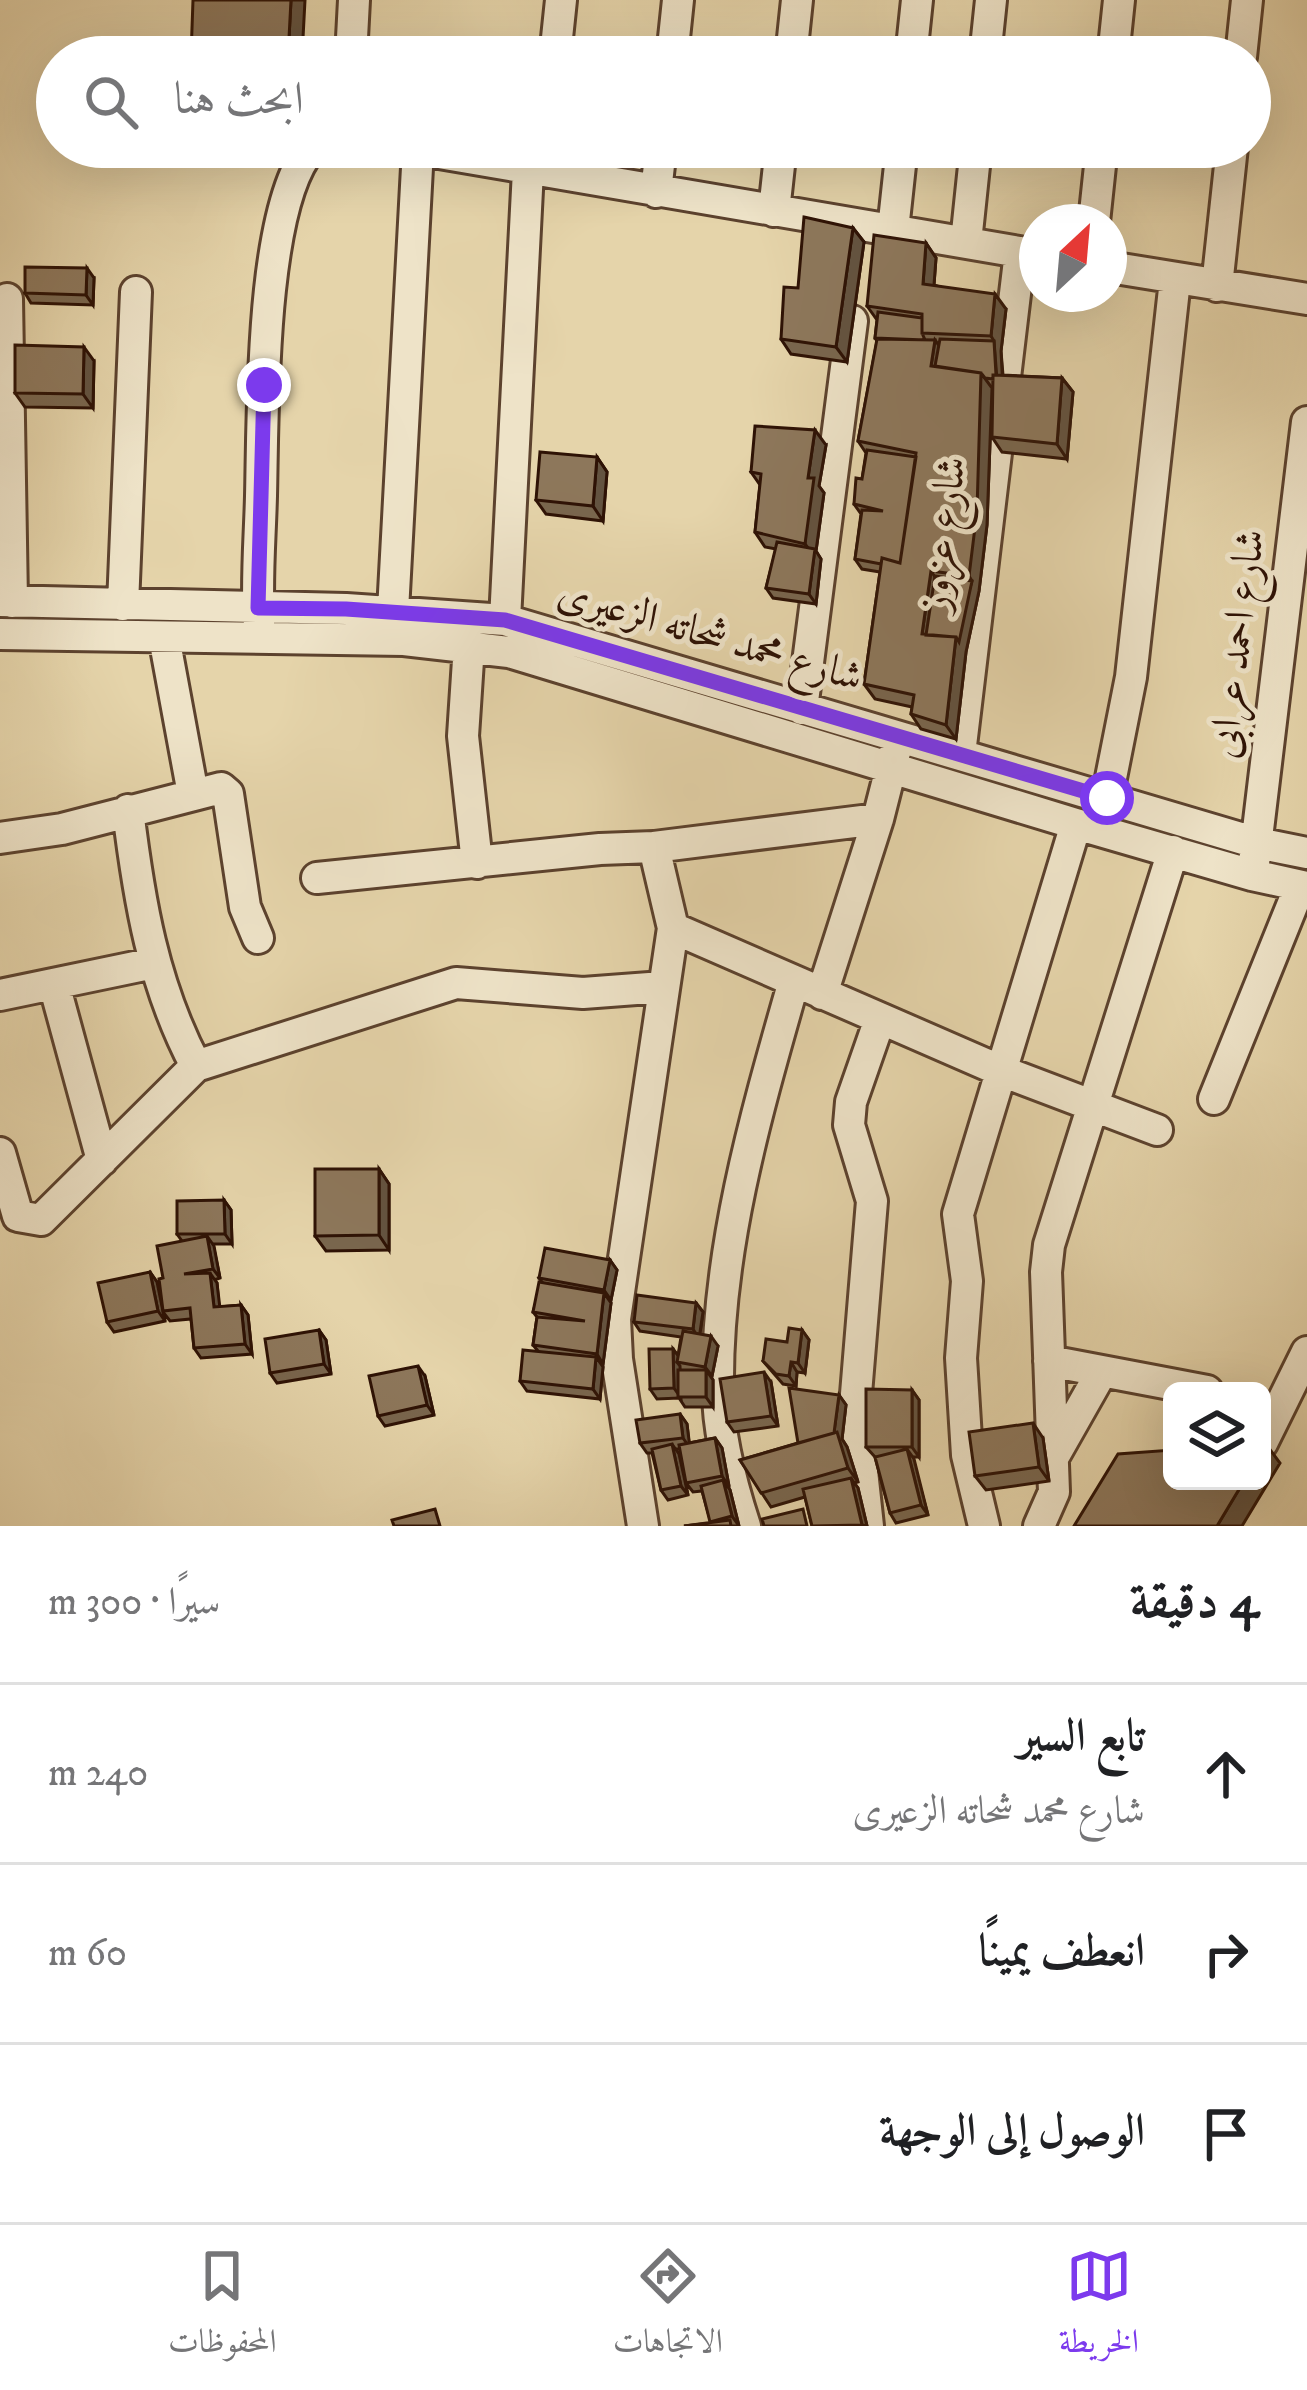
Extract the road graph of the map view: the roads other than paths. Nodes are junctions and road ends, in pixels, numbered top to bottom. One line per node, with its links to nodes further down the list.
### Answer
1 (354, 0): 9 (street)
2 (561, 0): 10 (street)
3 (678, 0): 11 (street)
4 (797, 0): 12 (street)
5 (917, 0): 13 (street)
6 (991, 0): 14 (street)
7 (1119, 0): 15 (street)
8 (1247, 0): 16 (street)
9 (352, 36)
10 (557, 36)
11 (674, 36)
12 (793, 36)
13 (913, 36)
14 (987, 36)
15 (1115, 36)
16 (1243, 36)
17 (297, 168): 45 (street)
18 (410, 168): 43 (street)
19 (539, 168): 44 (street)
20 (559, 168): 27 (street)
21 (659, 168): 27 (street)
22 (779, 168): 29 (street)
23 (896, 168): 30 (street)
24 (974, 168): 31 (street)
25 (1100, 168): 28 (street)
26 (1230, 168): 35 (street)
27 (656, 192): 29 (street)
28 (1096, 204)
29 (774, 211): 30 (street)
30 (879, 228): 31 (street); 49 (street)
31 (966, 242): 32 (street)
32 (1019, 252)
33 (1127, 271): 34 (street)
34 (1175, 280): 35 (street); 54 (street)
35 (1217, 286): 37 (street)
36 (136, 292): 42 (street)
37 (1307, 298)
38 (8, 299): 41 (street)
39 (1021, 312): 51 (street, شارع عزوز)
40 (1307, 422): 59 (street, شارع احمد عرابى)
41 (6, 602): 42 (street, شارع محمد شحاته الزعيرى)
42 (123, 605): 45 (street, شارع محمد شحاته الزعيرى)
43 (393, 611): 44 (street, شارع محمد شحاته الزعيرى); 45 (street, شارع محمد شحاته الزعيرى)
44 (505, 620): 49 (street, شارع محمد شحاته الزعيرى)
45 (259, 624): 47 (street, شارع محمد شحاته الزعيرى); 48 (street, شارع محمد شحاته الزعيرى)
46 (0, 634): 47 (street, شارع محمد شحاته الزعيرى)
47 (164, 637): 53 (street)
48 (470, 645): 52 (street, شارع محمد شحاته الزعيرى); 63 (street)
49 (802, 709): 50 (street, شارع محمد شحاته الزعيرى)
50 (898, 735): 51 (street, شارع محمد شحاته الزعيرى); 52 (street)
51 (959, 754): 54 (street, شارع محمد شحاته الزعيرى)
52 (892, 769): 56 (street); 57 (street, شارع محمد شحاته الزعيرى)
53 (193, 794): 55 (street); 68 (street)
54 (1107, 798): 59 (street, شارع محمد شحاته الزعيرى)
55 (128, 810): 58 (street); 69 (street)
56 (878, 819): 60 (street); 73 (street)
57 (1076, 824): 61 (street, شارع محمد شحاته الزعيرى); 77 (street)
58 (0, 838)
59 (1257, 843): 62 (street, شارع محمد شحاته الزعيرى); 64 (street, شارع احمد عرابى)
60 (655, 847): 63 (street); 67 (street)
61 (1173, 851): 64 (street, شارع محمد شحاته الزعيرى); 79 (street)
62 (1307, 854)
63 (477, 863): 65 (street)
64 (1252, 875): 66 (street, شارع محمد شحاته الزعيرى)
65 (317, 878)
66 (1304, 886): 78 (street)
67 (673, 928): 70 (street); 72 (street)
68 (258, 938)
69 (154, 963): 71 (street); 76 (street)
70 (794, 981): 73 (street); 90 (street)
71 (54, 984): 74 (street); 81 (street)
72 (663, 987): 76 (street); 89 (street)
73 (823, 994): 75 (street)
74 (0, 995)
75 (880, 1019): 77 (street); 91 (street)
76 (196, 1066): 81 (street)
77 (999, 1070): 79 (street); 92 (street)
78 (1214, 1099)
79 (1094, 1106): 80 (street); 84 (street)
80 (1157, 1130)
81 (102, 1160): 82 (street)
82 (3, 1173)
83 (1307, 1352): 87 (street)
84 (1049, 1361): 85 (street); 88 (street)
85 (1101, 1373): 86 (street); 88 (street)
86 (1163, 1384)
87 (1274, 1398)
88 (1053, 1457): 93 (street)
89 (643, 1526)
90 (745, 1526)
91 (868, 1526)
92 (984, 1526)
93 (1039, 1526)

